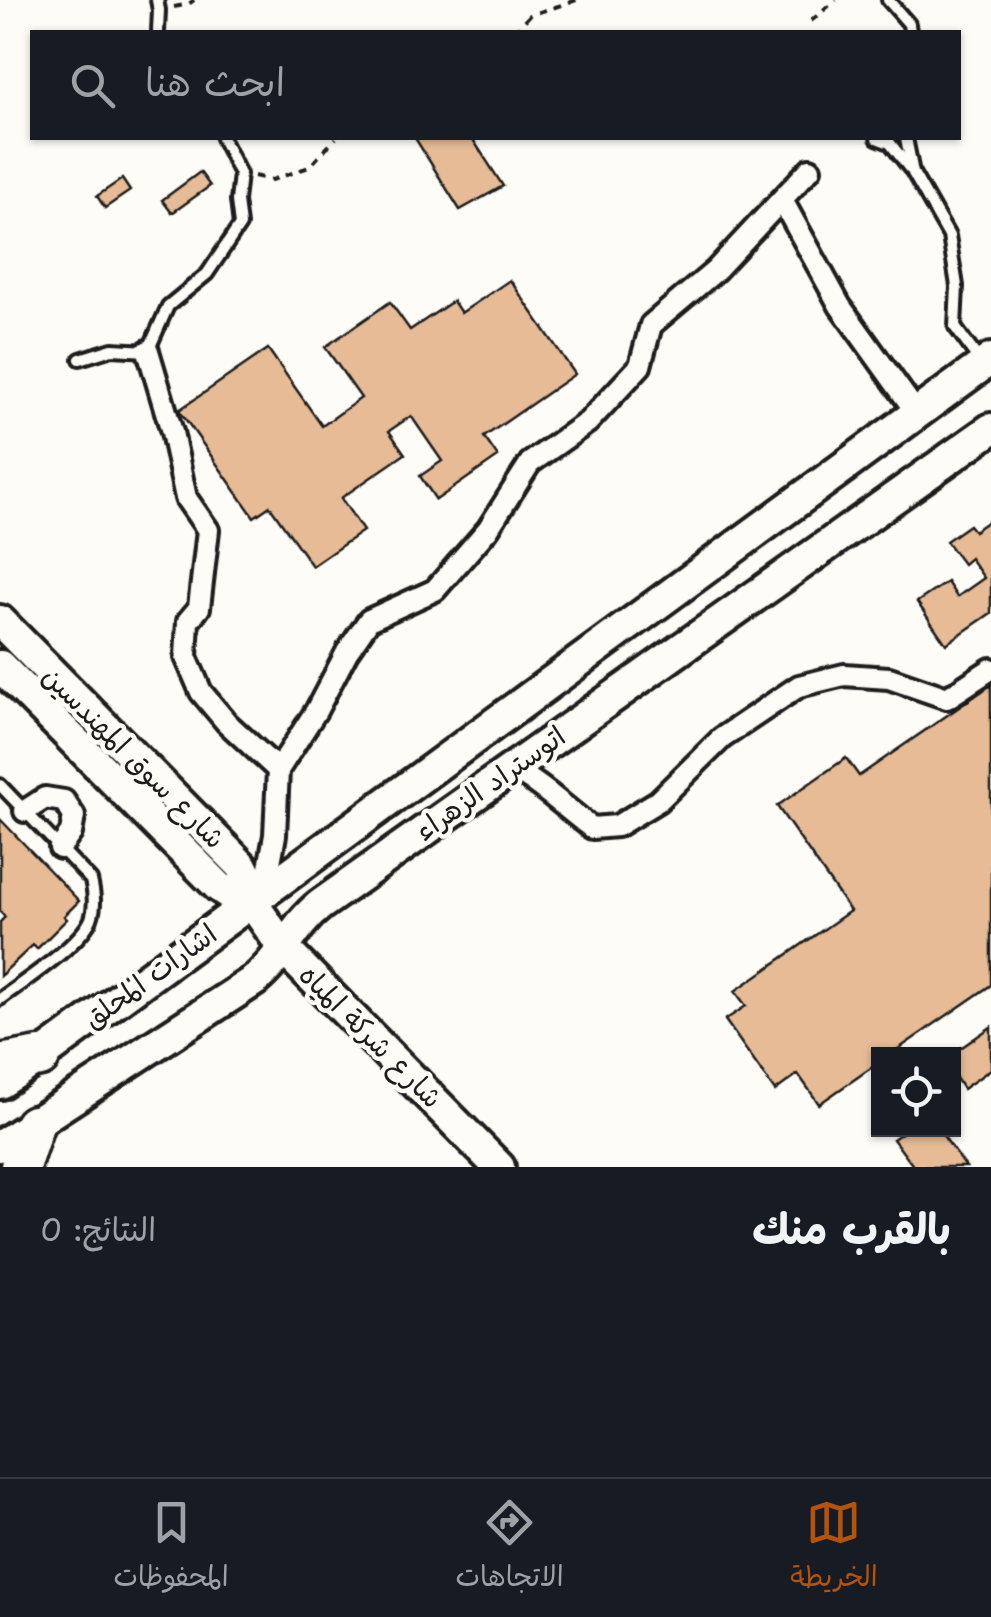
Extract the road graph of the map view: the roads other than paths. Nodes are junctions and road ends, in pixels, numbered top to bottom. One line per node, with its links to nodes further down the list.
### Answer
1 (888, 0): 2 (lane)
2 (910, 30)
3 (223, 140): 9 (lane)
4 (882, 140): 7 (lane)
5 (906, 140): 7 (lane)
6 (810, 169): 8 (street)
7 (914, 174): 11 (lane)
8 (782, 200): 12 (street); 19 (street)
9 (148, 351): 10 (lane); 19 (street)
10 (80, 359)
11 (987, 362): 12 (street, اتوستراد الزهراء)
12 (916, 412): 24 (street, اتوستراد الزهراء)
13 (991, 428): 18 (street, اتوستراد الزهراء)
14 (0, 621): 17 (street, شارع سوق المهندسين)
15 (0, 666): 20 (street)
16 (991, 669): 18 (street)
17 (133, 756): 20 (street); 24 (street, شارع سوق المهندسين)
18 (511, 768): 25 (street, اتوستراد الزهراء)
19 (278, 770): 24 (street)
20 (110, 779): 24 (street)
21 (0, 786): 22 (lane)
22 (25, 811): 23 (lane); 23 (street)
23 (60, 848): 26 (lane)
24 (258, 896): 25 (street); 27 (street, اشارات المحلق)
25 (284, 949): 30 (street, اتوستراد الزهراء); 33 (street, شارع شركة المياه)
26 (0, 999)
27 (40, 1057): 28 (highway); 29 (street, اشارات المحلق)
28 (0, 1064)
29 (0, 1083)
30 (34, 1124): 31 (street, اتوستراد الزهراء); 32 (highway)
31 (0, 1146)
32 (20, 1167)
33 (499, 1167)

